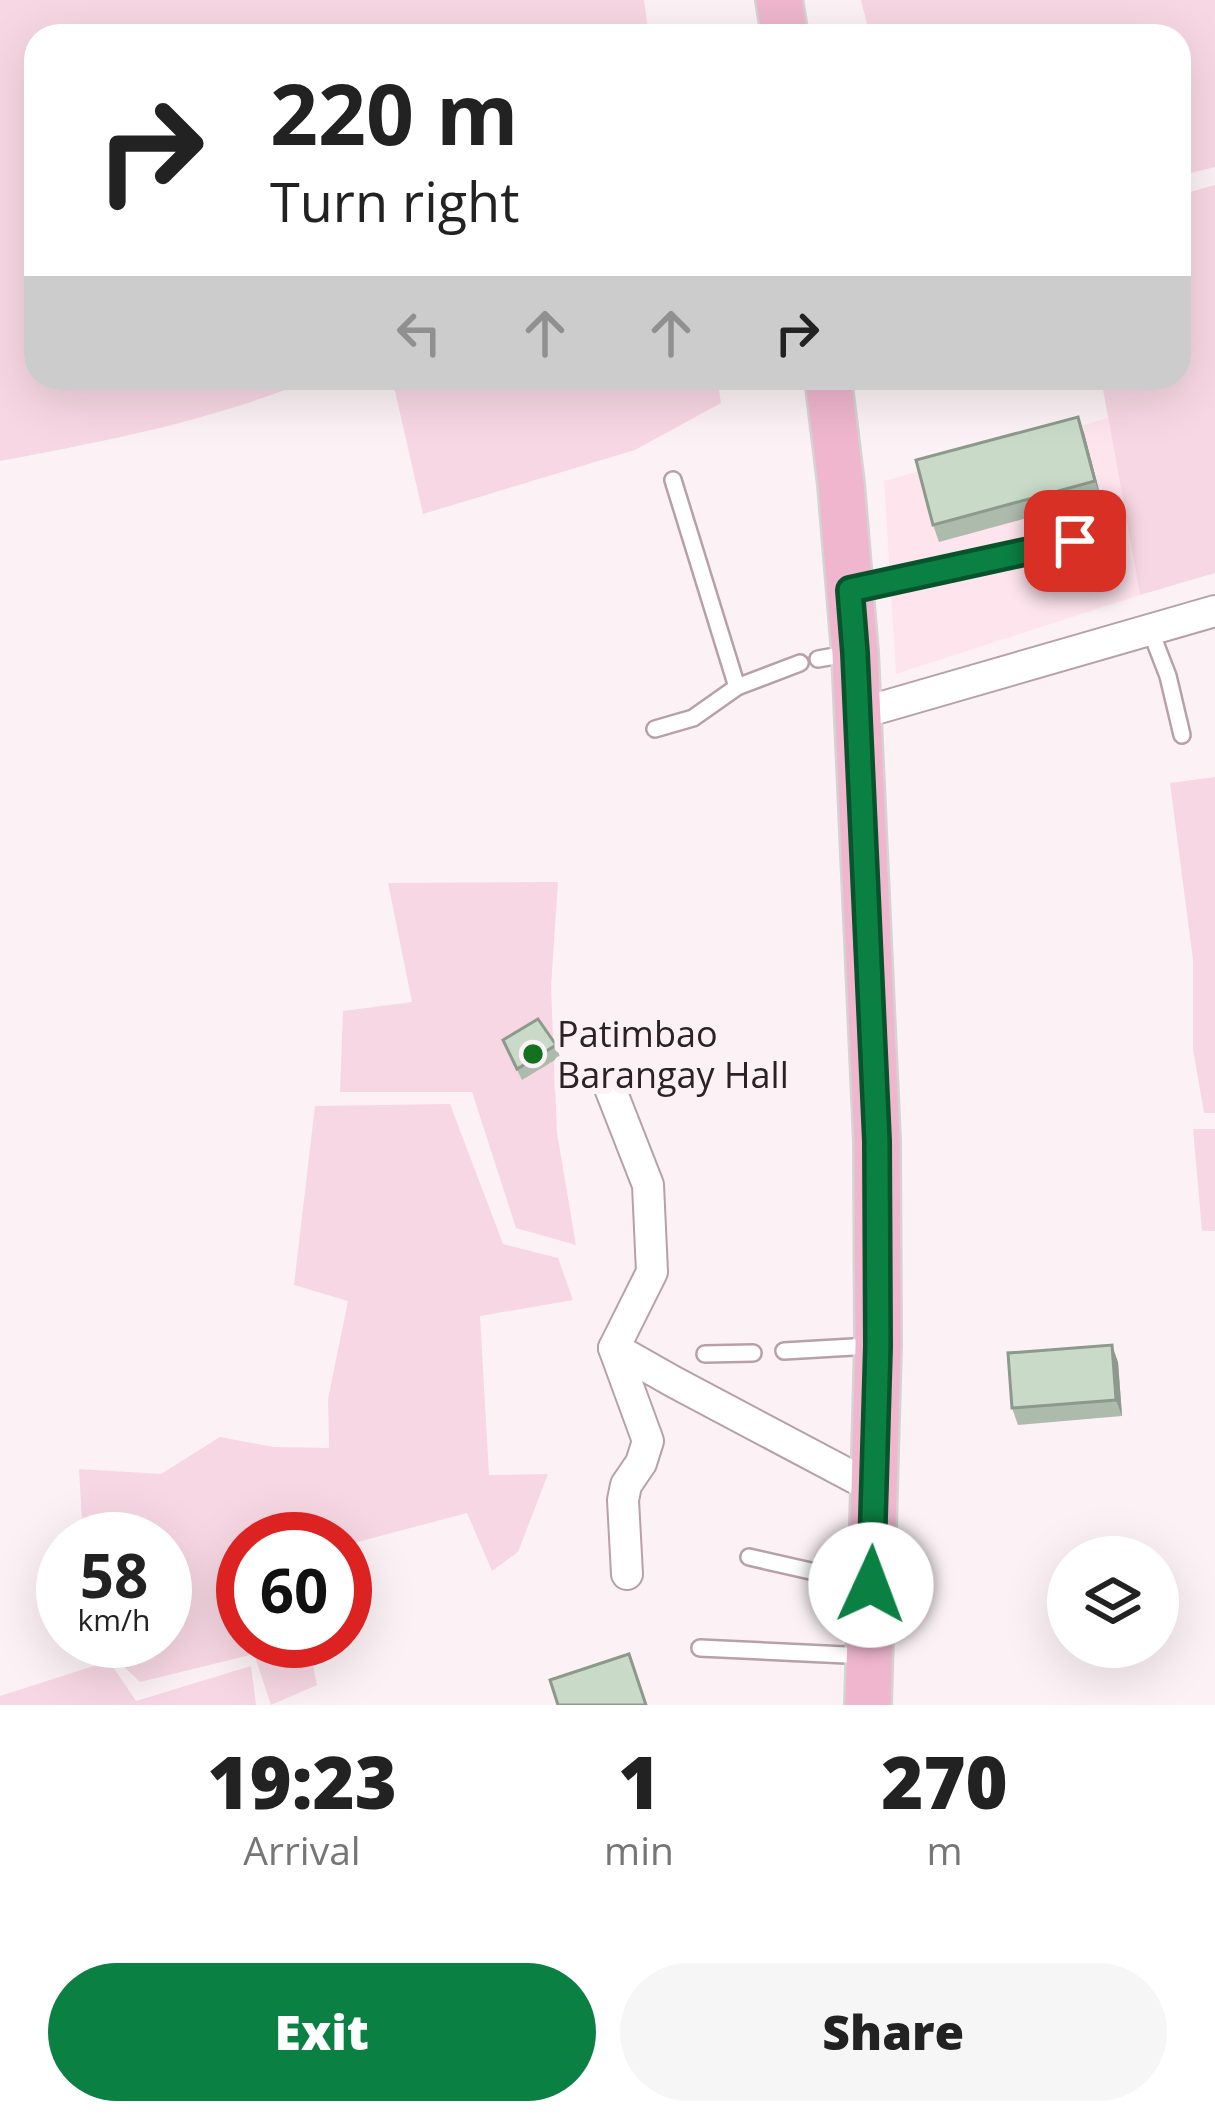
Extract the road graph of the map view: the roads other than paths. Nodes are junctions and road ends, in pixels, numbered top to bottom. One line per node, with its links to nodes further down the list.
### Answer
1 (829, 390): 4 (main road)
2 (673, 480): 8 (lane)
3 (1075, 541): 4 (lane)
4 (850, 590): 7 (main road)
5 (1215, 611): 6 (street)
6 (1151, 632): 9 (street); 11 (lane)
7 (824, 658): 8 (lane); 9 (main road)
8 (737, 687): 10 (lane)
9 (858, 714): 13 (main road)
10 (656, 729)
11 (1182, 735)
12 (610, 1088): 14 (street)
13 (878, 1346): 15 (lane); 18 (main road)
14 (614, 1348): 18 (street); 20 (street)
15 (784, 1351)
16 (753, 1353): 17 (lane)
17 (705, 1354)
18 (874, 1488): 21 (main road)
19 (749, 1558): 21 (lane)
20 (627, 1574)
21 (871, 1585): 23 (main road)
22 (700, 1648): 23 (lane)
23 (870, 1657): 24 (main road)
24 (868, 1705)

